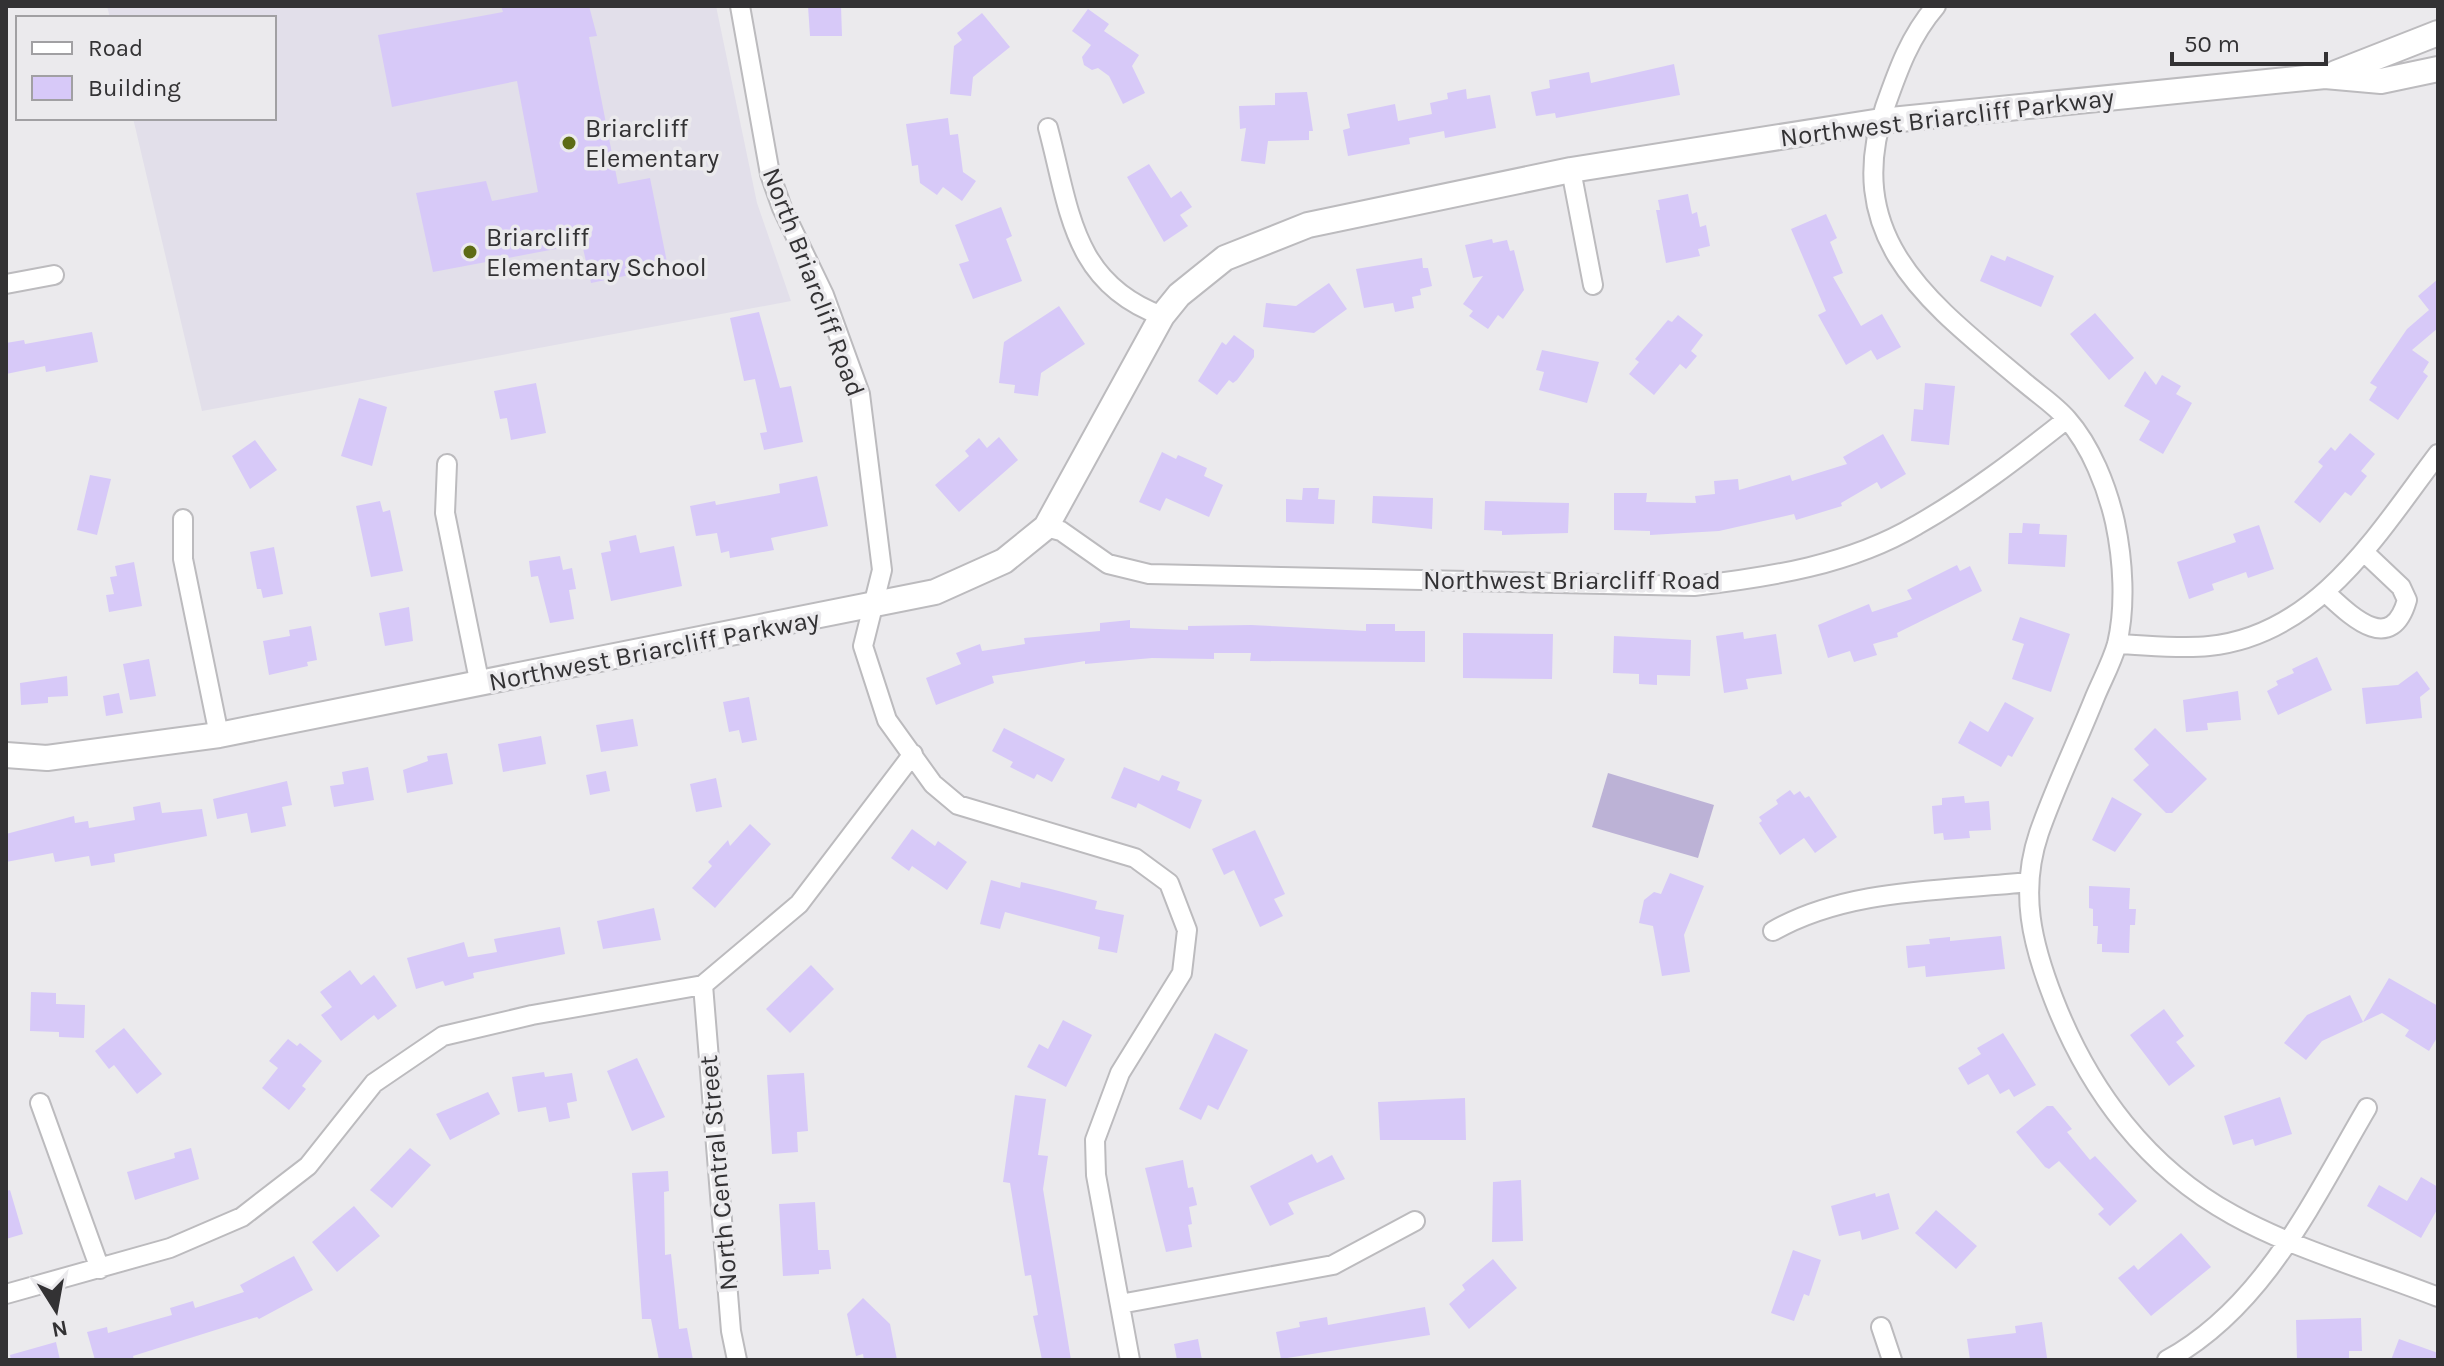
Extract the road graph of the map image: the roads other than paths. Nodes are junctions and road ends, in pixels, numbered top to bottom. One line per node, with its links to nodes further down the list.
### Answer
1 (740, 6): 20 (street, North Briarcliff Road)
2 (1936, 6): 6 (street)
3 (2438, 33): 5 (main road, Northwest Briarcliff Parkway)
4 (2438, 69): 5 (main road, Northwest Briarcliff Parkway)
5 (2325, 76): 6 (main road, Northwest Briarcliff Parkway)
6 (1881, 121): 8 (main road, Northwest Briarcliff Parkway); 13 (street)
7 (1048, 128): 12 (street)
8 (1571, 170): 11 (street); 12 (main road, Northwest Briarcliff Parkway)
9 (54, 275): 10 (street)
10 (6, 284)
11 (1593, 285)
12 (1162, 316): 17 (main road, Northwest Briarcliff Parkway)
13 (2067, 419): 17 (street, Northwest Briarcliff Road); 21 (street)
14 (2438, 454): 18 (street)
15 (447, 464): 22 (street)
16 (183, 519): 23 (street)
17 (1046, 527): 20 (main road, Northwest Briarcliff Parkway)
18 (2364, 552): 19 (street); 19 (street)
19 (2326, 593): 21 (street)
20 (873, 606): 22 (main road, Northwest Briarcliff Parkway); 24 (street, North Briarcliff Road)
21 (2117, 644): 26 (street)
22 (480, 685): 23 (main road, Northwest Briarcliff Parkway)
23 (219, 735): 25 (main road, Northwest Briarcliff Parkway)
24 (913, 754): 28 (street); 36 (street, North Briarcliff Road)
25 (6, 755)
26 (2029, 882): 27 (street); 32 (street)
27 (1773, 931)
28 (703, 985): 33 (street); 38 (street, North Central Street)
29 (40, 1103): 33 (street)
30 (2367, 1108): 32 (street)
31 (1415, 1221): 36 (street)
32 (2289, 1240): 35 (street); 41 (street)
33 (100, 1269): 34 (street)
34 (6, 1294)
35 (2438, 1297)
36 (1120, 1304): 39 (street, North Briarcliff Road)
37 (1881, 1327): 40 (street)
38 (737, 1360)
39 (1130, 1360)
40 (1892, 1360)
41 (2167, 1360)

